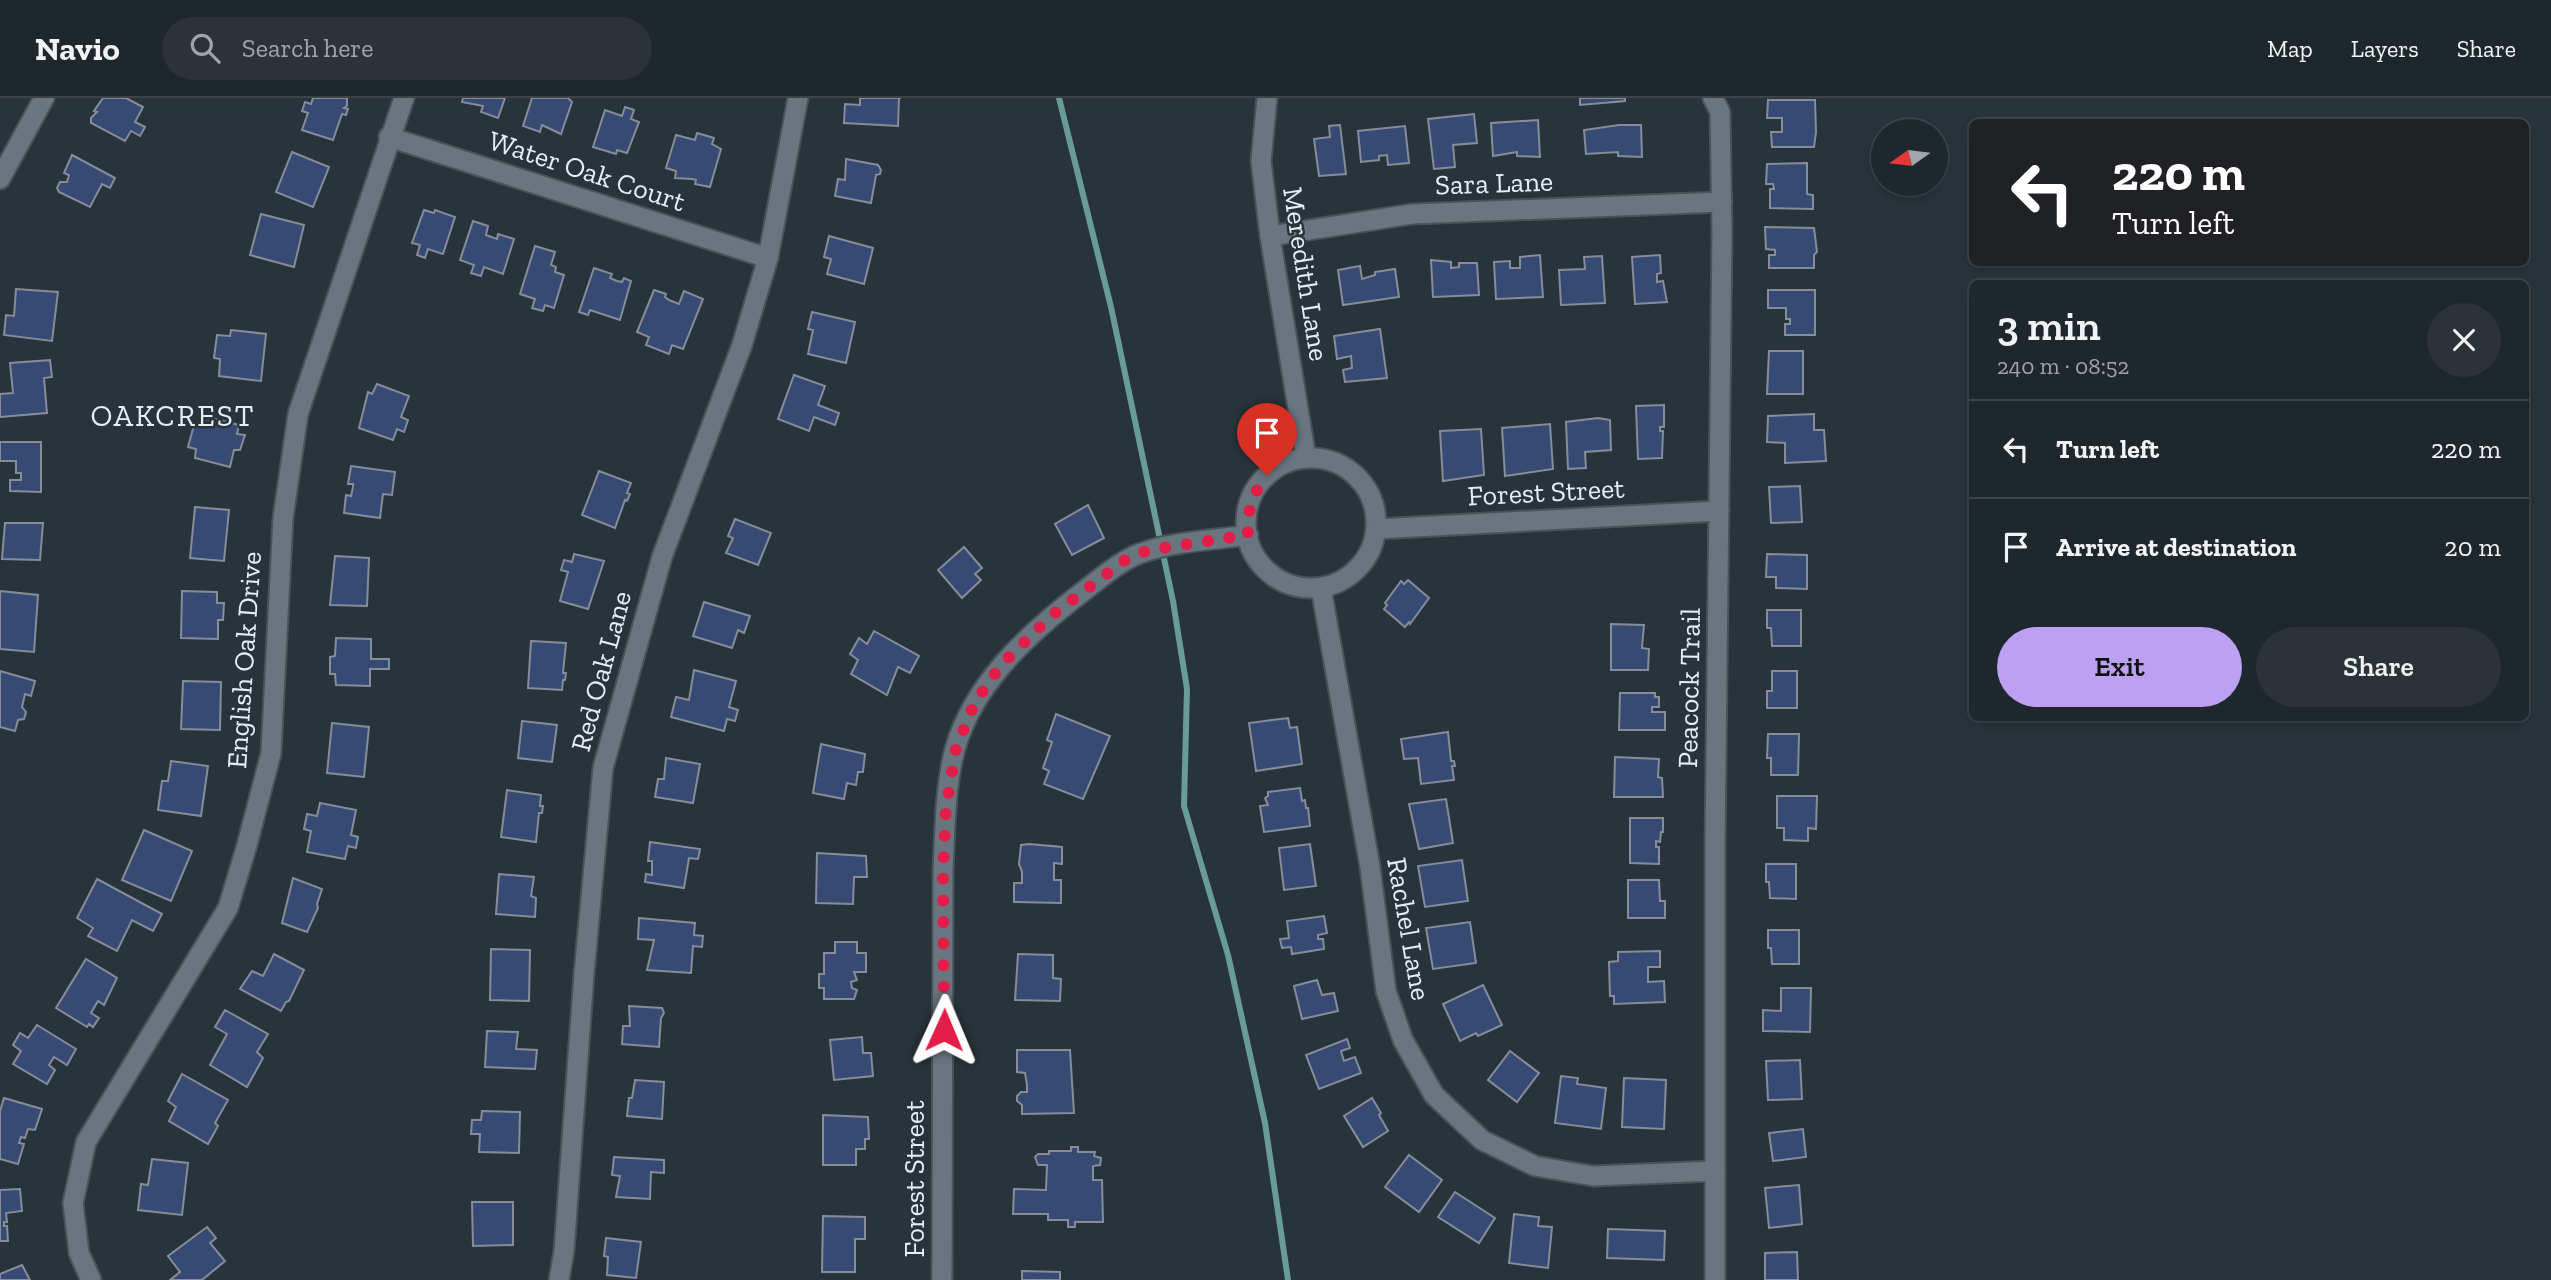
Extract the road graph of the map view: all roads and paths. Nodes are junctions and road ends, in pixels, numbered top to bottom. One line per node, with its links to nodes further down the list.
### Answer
1 (44, 98): 7 (street)
2 (404, 98): 6 (street, English Oak Drive)
3 (798, 98): 10 (street, Red Oak Lane)
4 (1266, 98): 9 (street, Meredith Lane)
5 (1713, 98): 8 (street, Peacock Trail)
6 (389, 137): 10 (street, Water Oak Court); 17 (street, English Oak Drive)
7 (0, 179)
8 (1722, 202): 9 (street, Sara Lane); 12 (street, Peacock Trail)
9 (1270, 236): 11 (street, Meredith Lane)
10 (768, 258): 18 (street, Red Oak Lane)
11 (1306, 458): 13 (street); 14 (street)
12 (1719, 511): 13 (street, Forest Street); 16 (street, Peacock Trail)
13 (1376, 529): 15 (street)
14 (1248, 535): 15 (street); 19 (street, Forest Street)
15 (1321, 588): 16 (street, Rachel Lane)
16 (1715, 1171): 20 (street, Peacock Trail)
17 (91, 1280)
18 (559, 1280)
19 (942, 1280)
20 (1715, 1280)

